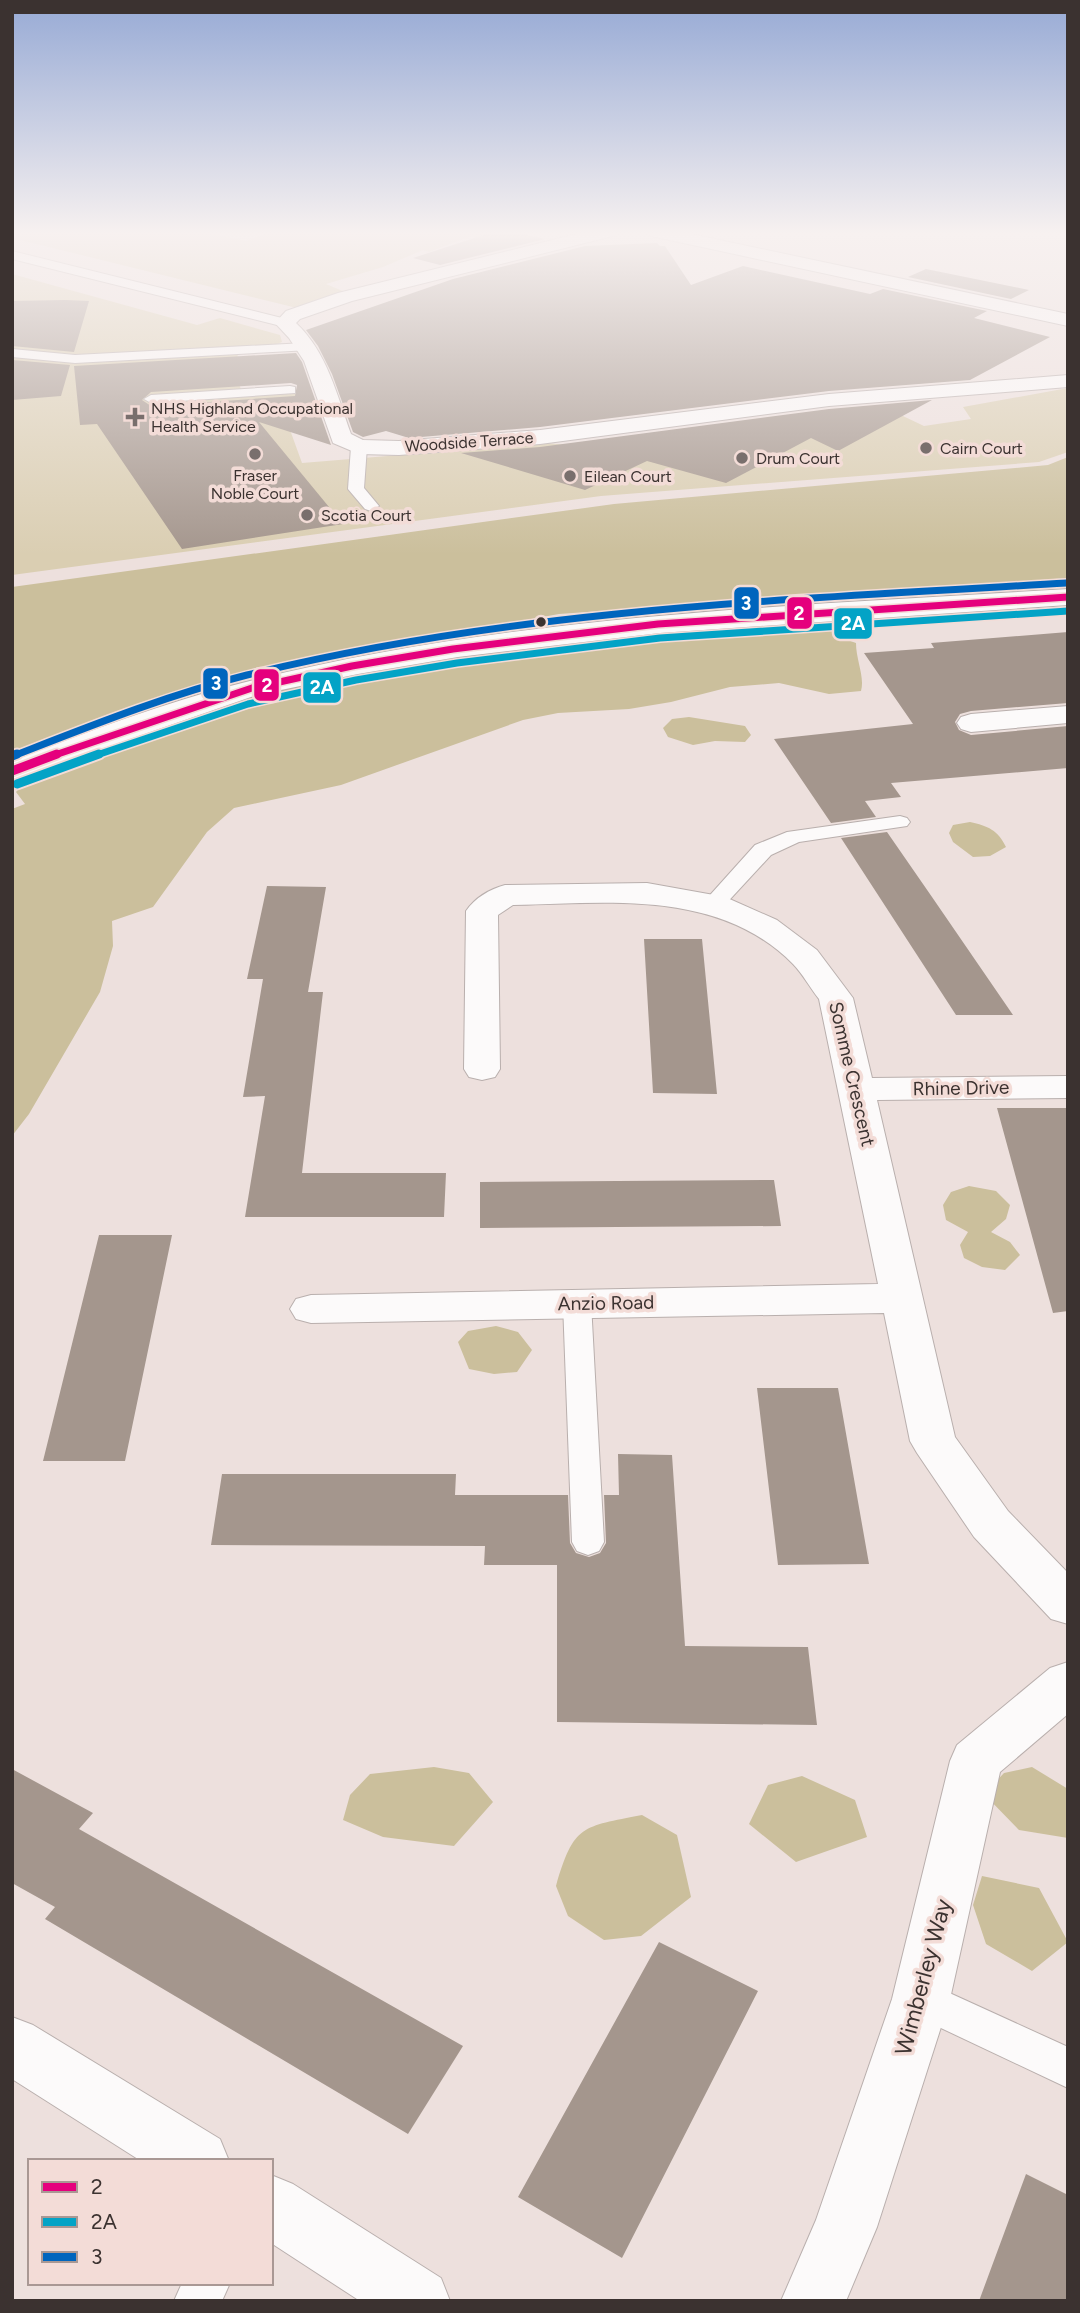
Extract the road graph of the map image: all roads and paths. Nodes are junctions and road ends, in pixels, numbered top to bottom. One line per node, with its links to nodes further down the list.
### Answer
1 (301, 339): 2 (street)
2 (305, 347): 3 (lane); 7 (street)
3 (12, 353)
4 (1068, 381): 7 (street, Woodside Terrace)
5 (289, 390): 6 (lane)
6 (151, 399)
7 (359, 447): 8 (lane)
8 (371, 506)
9 (1068, 597): 12 (street)
10 (1068, 713): 11 (street)
11 (971, 723)
12 (12, 771)
13 (900, 822): 14 (lane)
14 (713, 904): 15 (street, Somme Crescent); 17 (street, Somme Crescent)
15 (482, 1069)
16 (1068, 1087): 17 (street, Rhine Drive)
17 (854, 1089): 18 (street, Somme Crescent)
18 (901, 1297): 19 (street, Anzio Road); 22 (street, Somme Crescent)
19 (578, 1303): 20 (street, Anzio Road); 21 (lane)
20 (311, 1309)
21 (588, 1542)
22 (1068, 1605)
23 (1068, 1683): 24 (street, Wimberley Way)
24 (921, 1999): 26 (lane); 32 (street, Wimberley Way)
25 (12, 2045): 27 (street)
26 (1068, 2068)
27 (195, 2159)
28 (273, 2207): 31 (street)
29 (207, 2285): 30 (lane)
30 (195, 2301)
31 (418, 2301)
32 (813, 2301)

